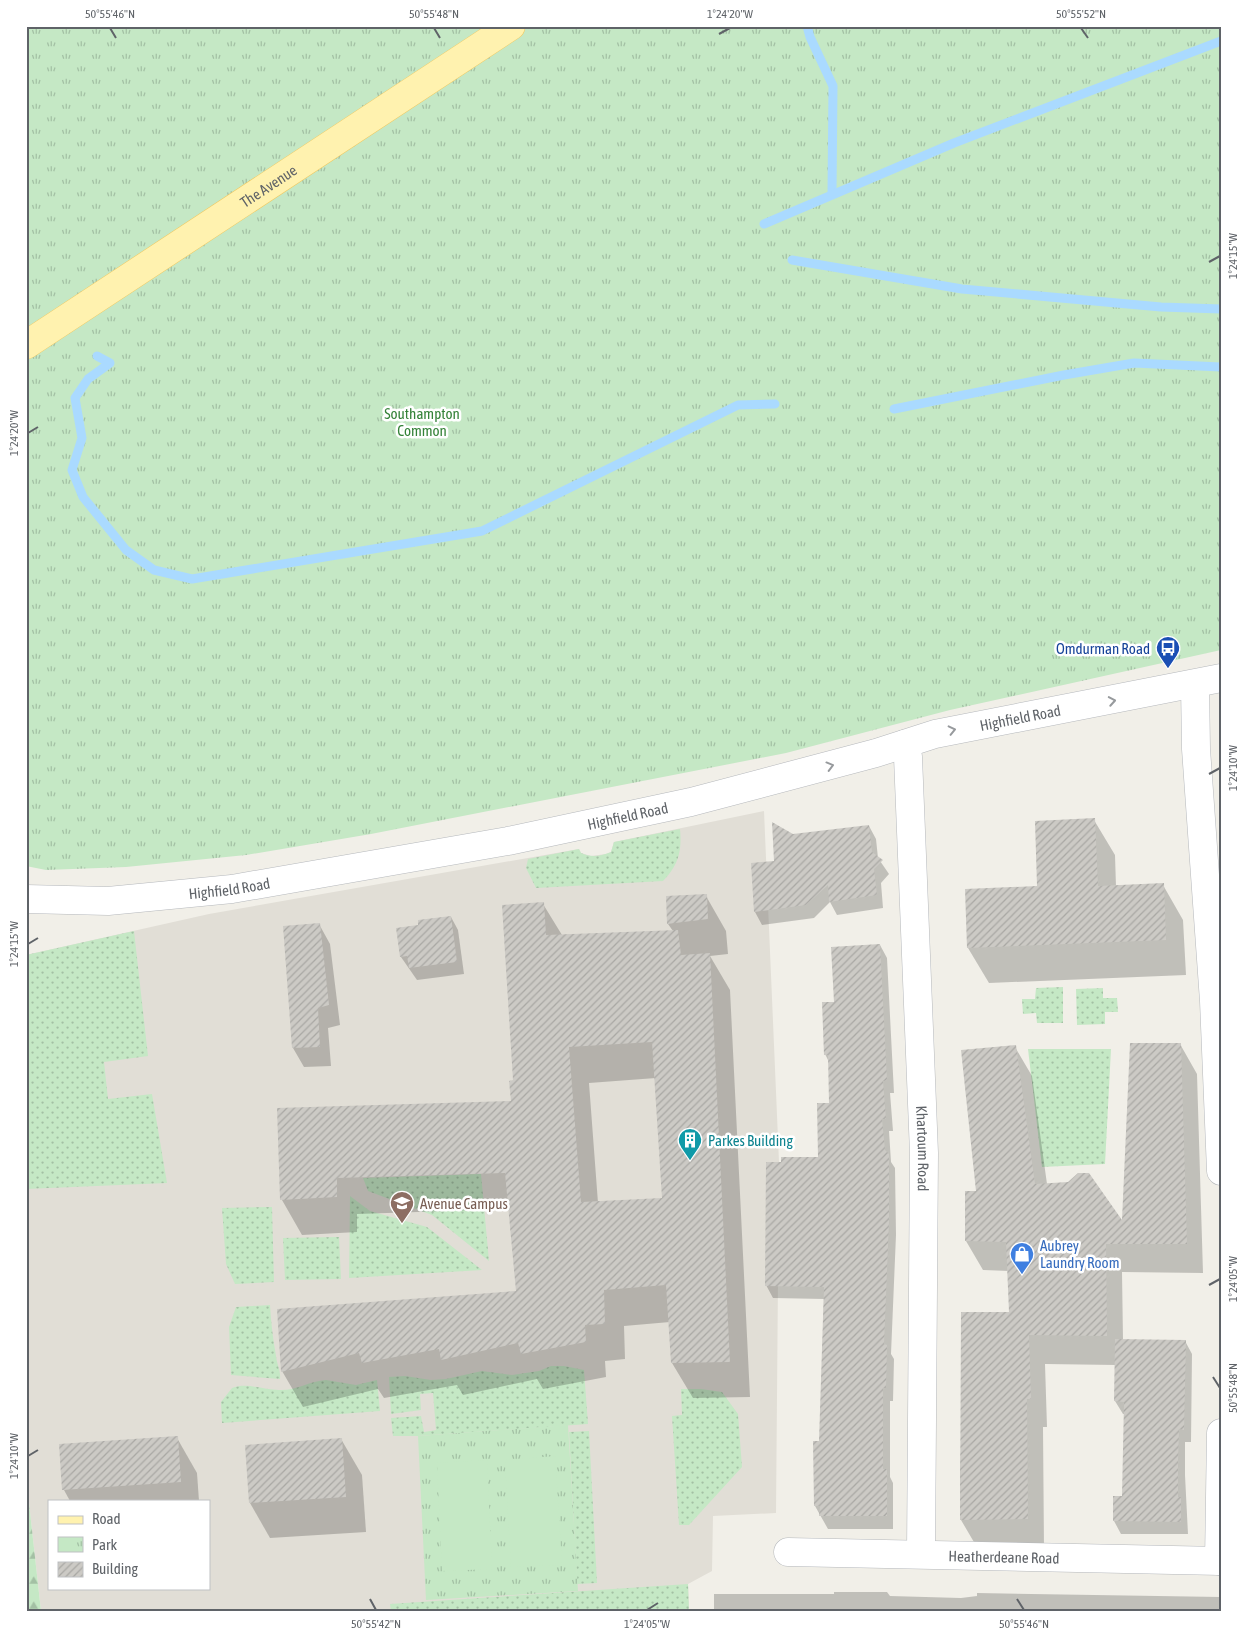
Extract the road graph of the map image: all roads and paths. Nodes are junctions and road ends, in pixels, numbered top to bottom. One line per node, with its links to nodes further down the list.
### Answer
1 (511, 26): 2 (main road, The Avenue)
2 (26, 345)
3 (1208, 682): 4 (street, Highfield Road, one-way to 3); 6 (street)
4 (905, 744): 5 (street, Highfield Road, one-way to 4); 9 (street, Khartoum Road)
5 (26, 899)
6 (1221, 1171)
7 (1221, 1433): 10 (street)
8 (788, 1552): 9 (street, Heatherdeane Road)
9 (922, 1554): 10 (street, Heatherdeane Road)
10 (1220, 1561)

